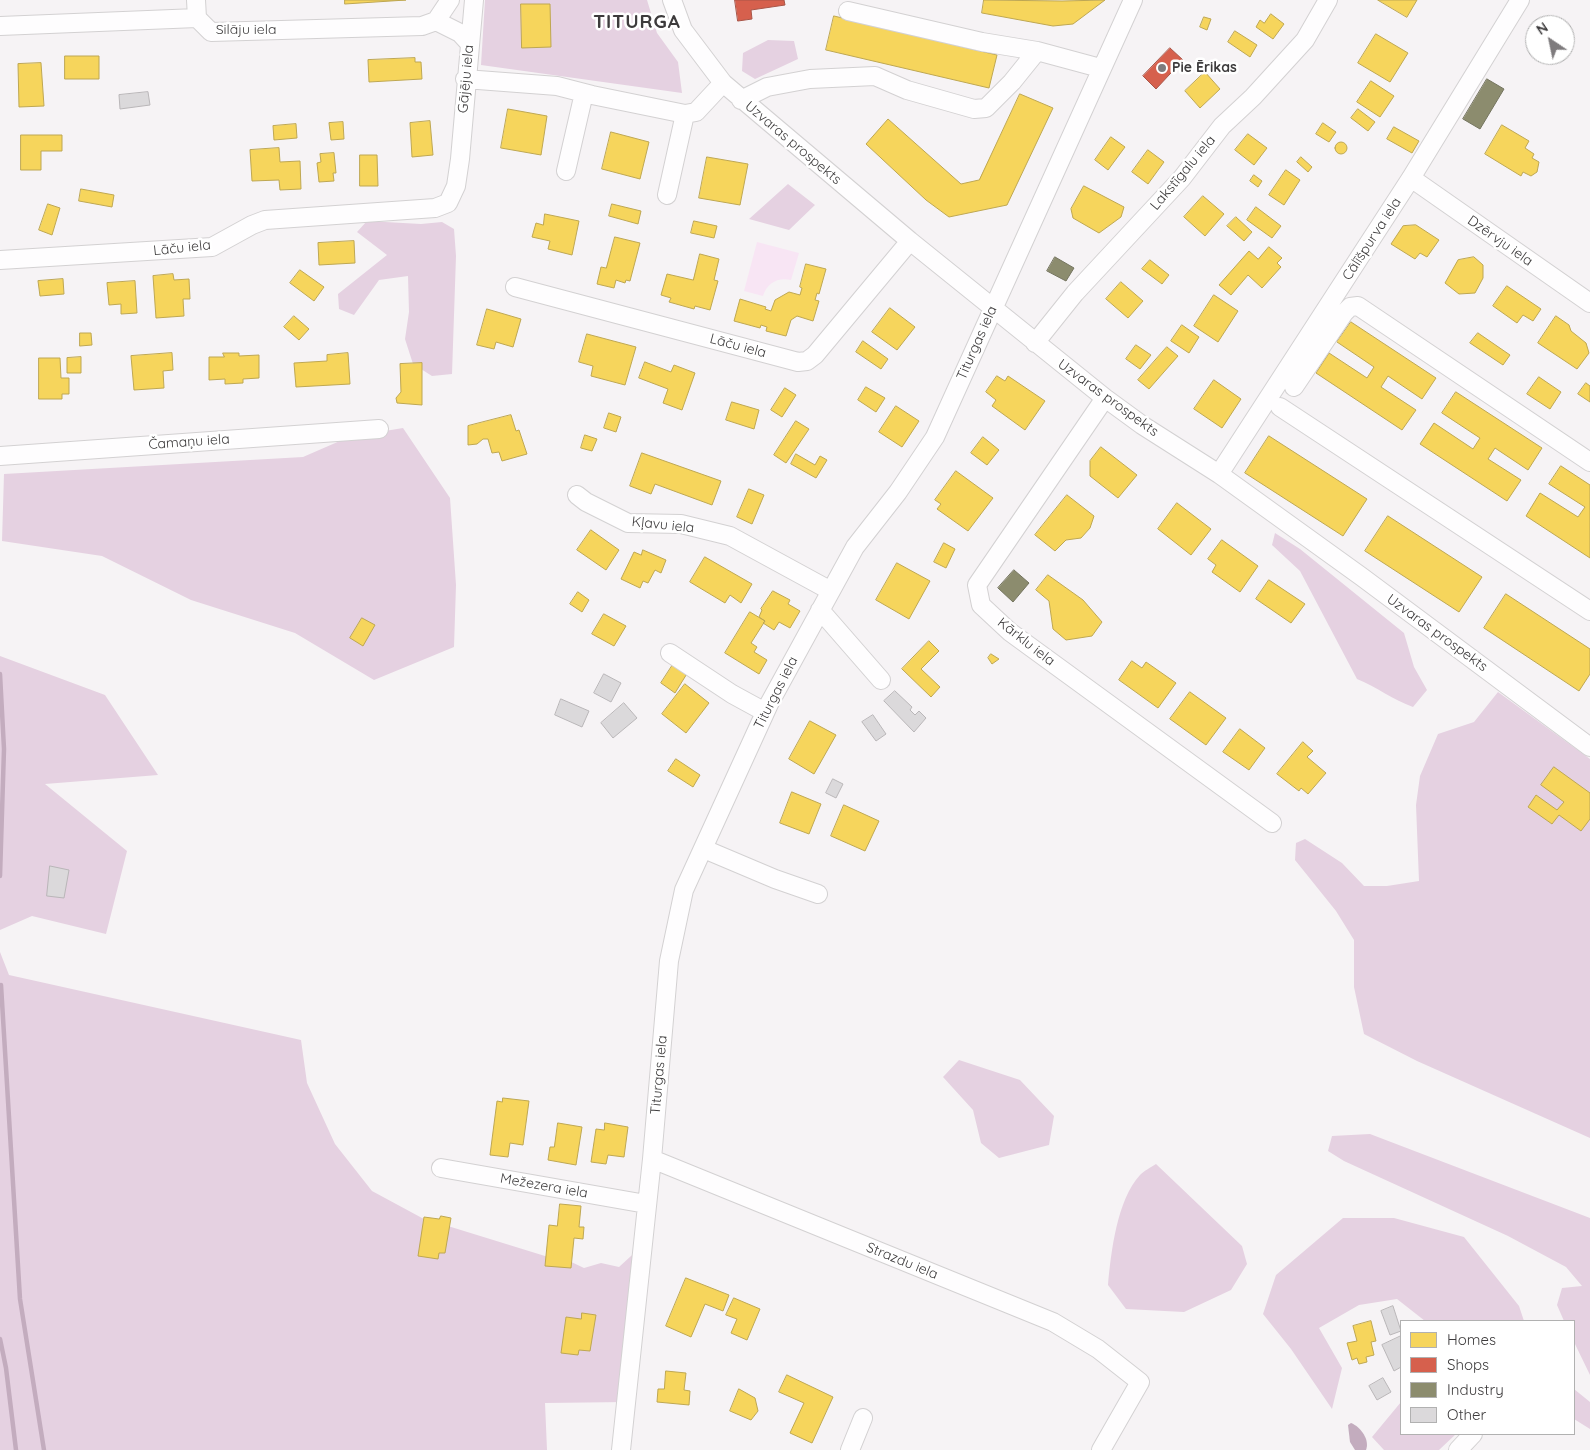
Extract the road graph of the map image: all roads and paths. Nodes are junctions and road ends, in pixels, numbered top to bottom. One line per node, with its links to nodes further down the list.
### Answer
1 (196, 0): 9 (street)
2 (450, 0): 10 (street)
3 (474, 0): 12 (street, Gājēju iela)
4 (672, 0): 16 (street, Uzvaras prospekts)
5 (1133, 0): 14 (street, Titurgas iela)
6 (1328, 0): 29 (street, Lakstīgalu iela)
7 (1520, 0): 21 (street, Cālīšpurva iela)
8 (848, 12): 13 (street)
9 (197, 18): 10 (street, Silāju iela); 11 (street, Silāju iela)
10 (436, 21): 12 (street)
11 (0, 26)
12 (470, 44): 15 (street, Gājēju iela)
13 (1037, 51): 14 (street); 18 (street)
14 (1100, 68): 28 (street, Titurgas iela)
15 (466, 79): 17 (street); 23 (street, Gājēju iela)
16 (723, 83): 18 (street, Uzvaras prospekts); 19 (street)
17 (584, 93): 19 (street); 20 (street)
18 (741, 100): 24 (street, Uzvaras prospekts)
19 (685, 114): 22 (street)
20 (566, 171)
21 (1412, 178): 27 (street, Dzērvju iela); 36 (street, Cālīšpurva iela)
22 (667, 195)
23 (448, 203): 25 (street, Lāču iela)
24 (910, 241): 26 (street, Lāču iela); 28 (street, Uzvaras prospekts)
25 (0, 260)
26 (515, 287)
27 (1590, 303)
28 (992, 307): 29 (street, Uzvaras prospekts); 38 (street, Titurgas iela)
29 (1035, 343): 31 (street, Uzvaras prospekts)
30 (1294, 387): 35 (street)
31 (1105, 398): 36 (street, Uzvaras prospekts); 45 (street, Kārklu iela)
32 (1280, 406): 40 (street)
33 (379, 429): 34 (street, Čamaņu iela)
34 (0, 456)
35 (1590, 462)
36 (1219, 474): 44 (street, Uzvaras prospekts)
37 (577, 495): 38 (street, Kļavu iela)
38 (831, 592): 39 (street, Titurgas iela)
39 (820, 610): 42 (street); 43 (street, Titurgas iela)
40 (1590, 610)
41 (670, 653): 43 (street)
42 (881, 680)
43 (765, 712): 46 (street, Titurgas iela)
44 (1590, 747)
45 (1272, 823)
46 (704, 849): 47 (street); 48 (street, Titurgas iela)
47 (818, 894)
48 (652, 1159): 50 (street, Titurgas iela); 55 (street, Strazdu iela)
49 (441, 1168): 50 (street, Mežezera iela)
50 (646, 1204): 53 (street, Titurgas iela)
51 (863, 1418): 54 (street)
52 (1472, 1435): 56 (street)
53 (622, 1450)
54 (850, 1450)
55 (1101, 1450)
56 (1458, 1450)

